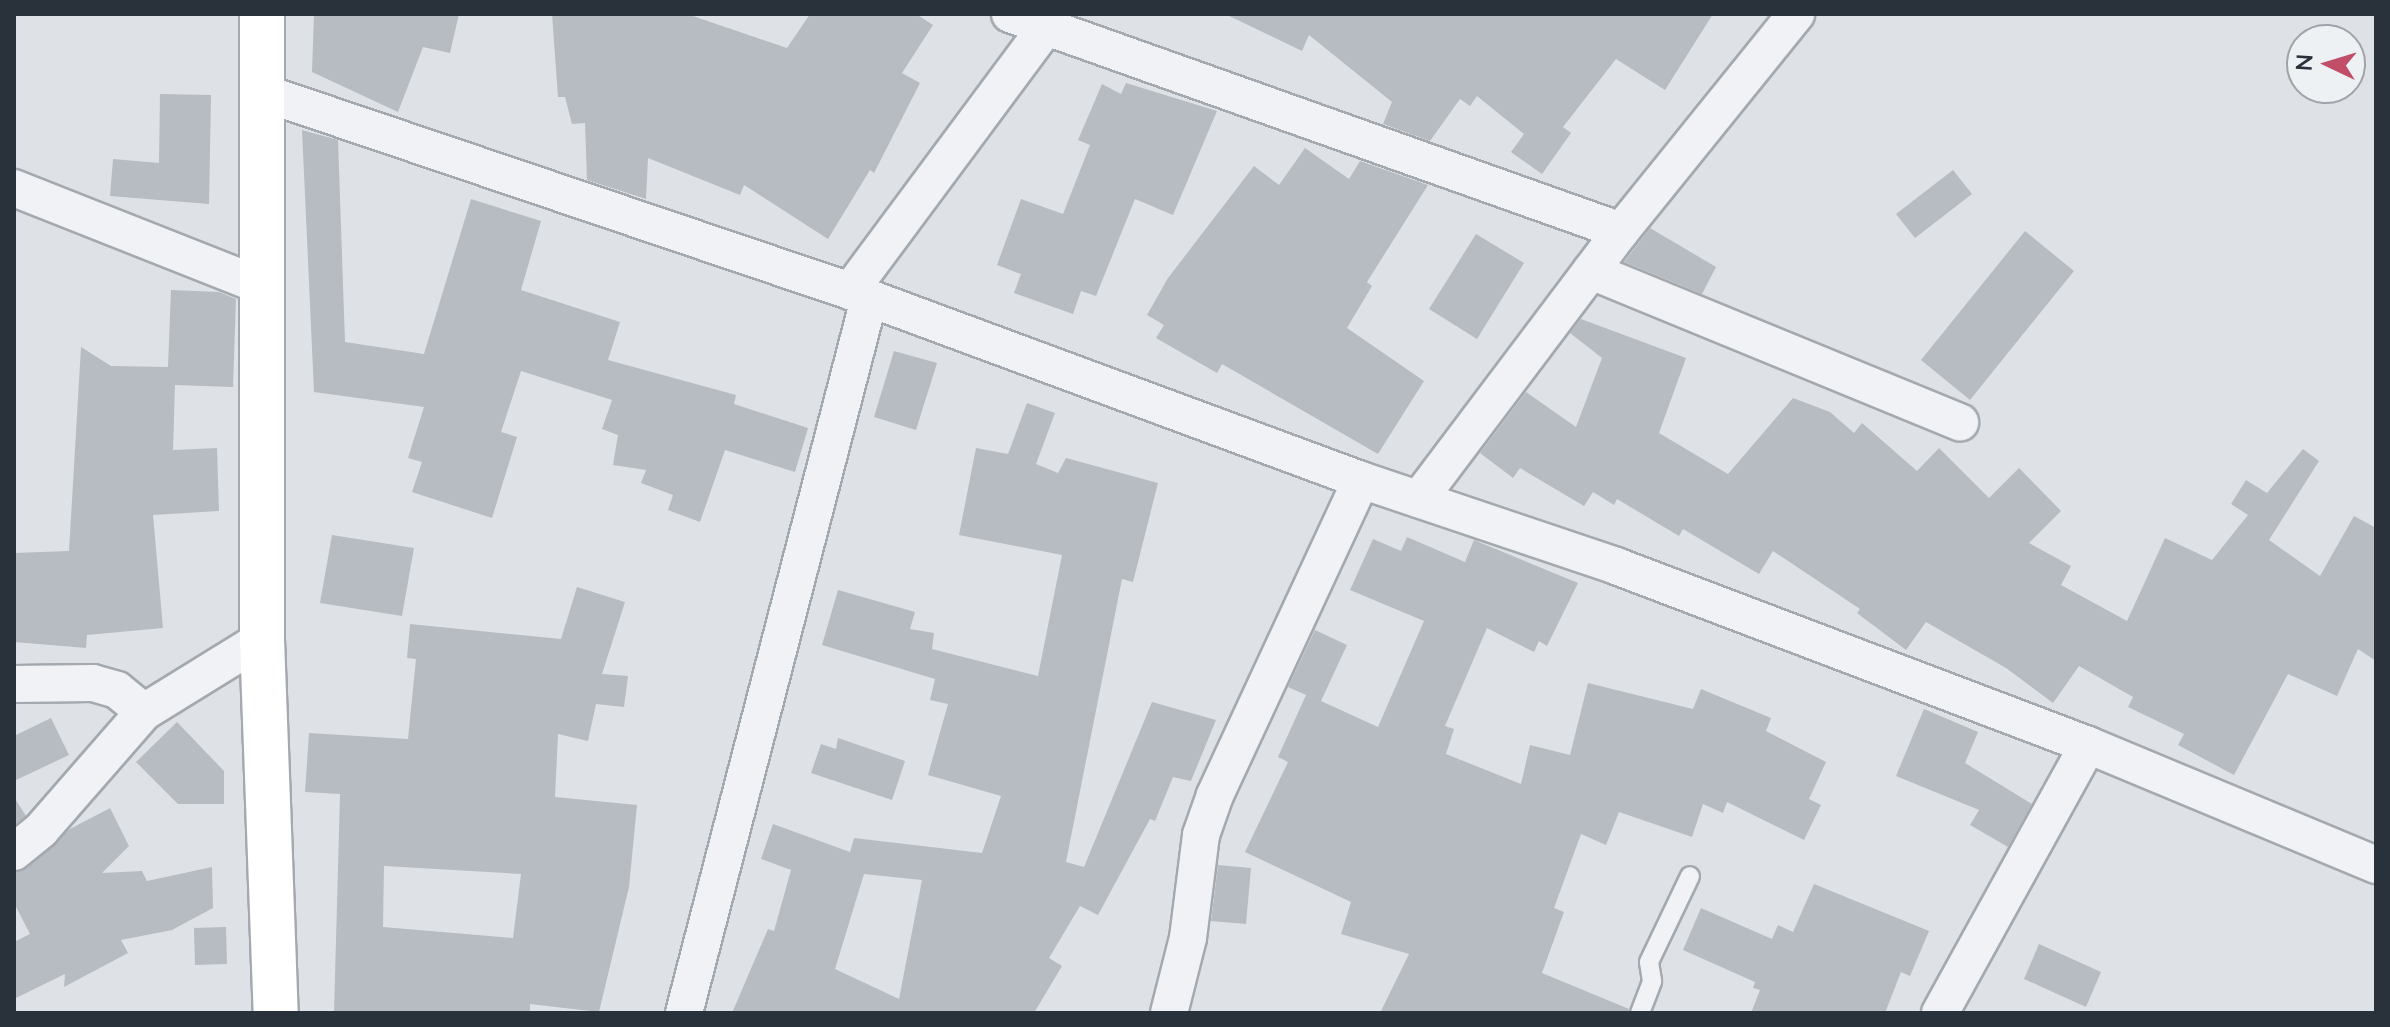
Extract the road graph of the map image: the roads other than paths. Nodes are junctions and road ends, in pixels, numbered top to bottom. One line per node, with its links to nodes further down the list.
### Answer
1 (262, 14): 5 (street)
2 (1010, 14): 4 (street)
3 (1796, 14): 7 (street)
4 (1046, 27): 7 (street); 10 (street)
5 (261, 92): 9 (street); 10 (street)
6 (14, 188): 9 (street)
7 (1621, 231): 8 (street)
8 (1591, 271): 11 (street); 13 (street)
9 (261, 286): 14 (street)
10 (859, 295): 12 (street); 22 (street)
11 (1960, 422)
12 (1361, 480): 13 (street); 23 (street)
13 (1419, 499): 17 (street)
14 (262, 639): 16 (street); 21 (street)
15 (14, 684): 16 (street)
16 (144, 712): 18 (street)
17 (2088, 745): 19 (street); 25 (street)
18 (14, 852)
19 (2376, 865)
20 (1690, 876): 24 (lane)
21 (276, 1013)
22 (684, 1013)
23 (1169, 1013)
24 (1640, 1013)
25 (1940, 1013)

